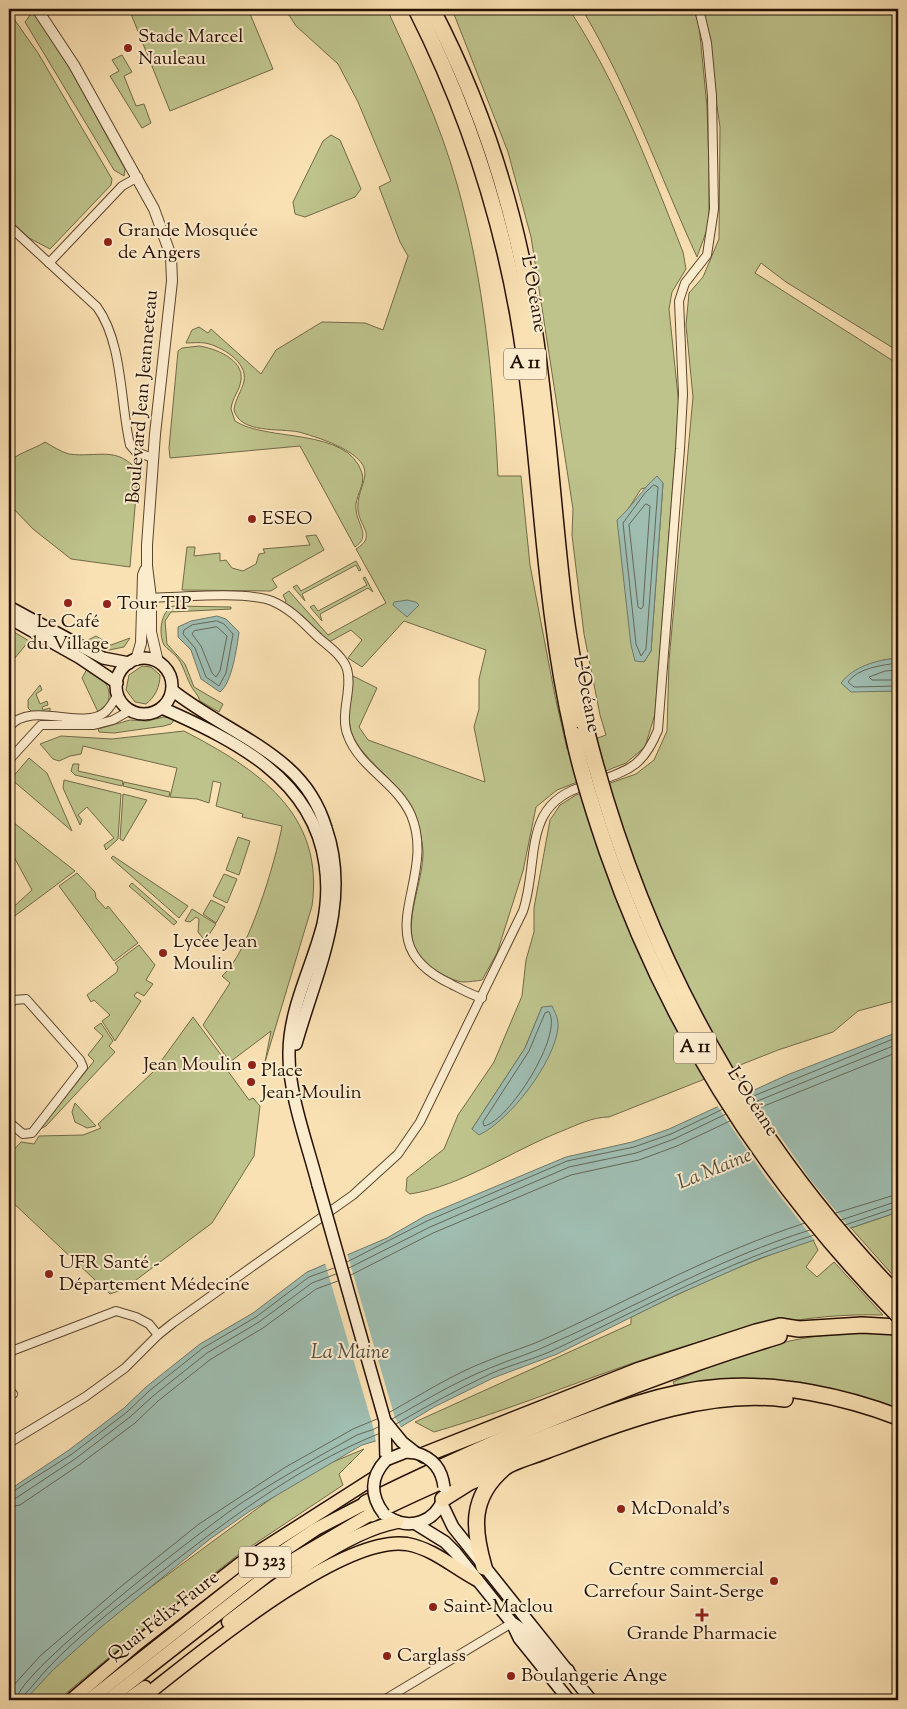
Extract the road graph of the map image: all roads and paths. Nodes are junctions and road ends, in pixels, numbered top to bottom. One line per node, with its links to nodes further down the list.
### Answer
1 (37, 9): 5 (street, Boulevard Jean Jeanneteau)
2 (416, 9): 20 (highway, L’Océane / A 11)
3 (432, 9): 20 (highway, L’Océane / A 11)
4 (699, 9): 22 (street)
5 (138, 178): 7 (street); 8 (street, Boulevard Jean Jeanneteau)
6 (9, 226): 7 (street)
7 (49, 263): 8 (street)
8 (153, 458): 9 (street, Boulevard Jean Jeanneteau)
9 (147, 566): 10 (street, Boulevard Jean Jeanneteau); 13 (street, Boulevard Jean Jeanneteau)
10 (151, 598): 14 (street, Boulevard Jean Jeanneteau); 22 (street)
11 (9, 607): 13 (main road)
12 (9, 618): 15 (main road)
13 (132, 662): 14 (main road); 15 (main road)
14 (158, 662): 16 (main road)
15 (117, 688): 18 (main road); 19 (street)
16 (172, 690): 17 (main road); 24 (main road)
17 (162, 708): 18 (main road); 24 (main road)
18 (131, 710): 21 (street)
19 (9, 727)
20 (579, 730): 26 (highway, L’Océane / A 11, bridge); 27 (highway, L’Océane / A 11, bridge)
21 (9, 760)
22 (482, 998): 30 (street)
23 (9, 1005): 25 (street)
24 (291, 1075): 34 (main road, bridge)
25 (9, 1122)
26 (898, 1296)
27 (898, 1315)
28 (898, 1327): 29 (highway)
29 (799, 1330): 36 (highway); 41 (highway)
30 (158, 1335): 31 (street); 35 (street)
31 (9, 1352)
32 (843, 1401): 33 (highway); 38 (highway); 41 (highway)
33 (898, 1418)
34 (385, 1421): 36 (main road); 37 (main road)
35 (9, 1443)
36 (420, 1454): 37 (main road); 40 (main road, bridge)
37 (386, 1456): 39 (main road, bridge)
38 (504, 1468): 40 (highway); 44 (highway)
39 (374, 1478): 41 (main road, bridge); 48 (highway)
40 (443, 1496): 43 (main road); 44 (main road)
41 (373, 1510): 42 (main road); 49 (highway, Quai Félix Faure / D 323); 50 (highway, Quai Félix Faure / D 323)
42 (397, 1522): 43 (main road); 51 (highway)
43 (416, 1524): 45 (main road)
44 (484, 1567): 47 (main road)
45 (477, 1580): 46 (main road); 52 (highway)
46 (512, 1623): 47 (main road); 53 (street); 54 (main road)
47 (568, 1670): 55 (main road)
48 (71, 1700)
49 (89, 1700)
50 (108, 1700)
51 (127, 1700)
52 (140, 1700)
53 (384, 1700)
54 (569, 1700)
55 (591, 1700)

